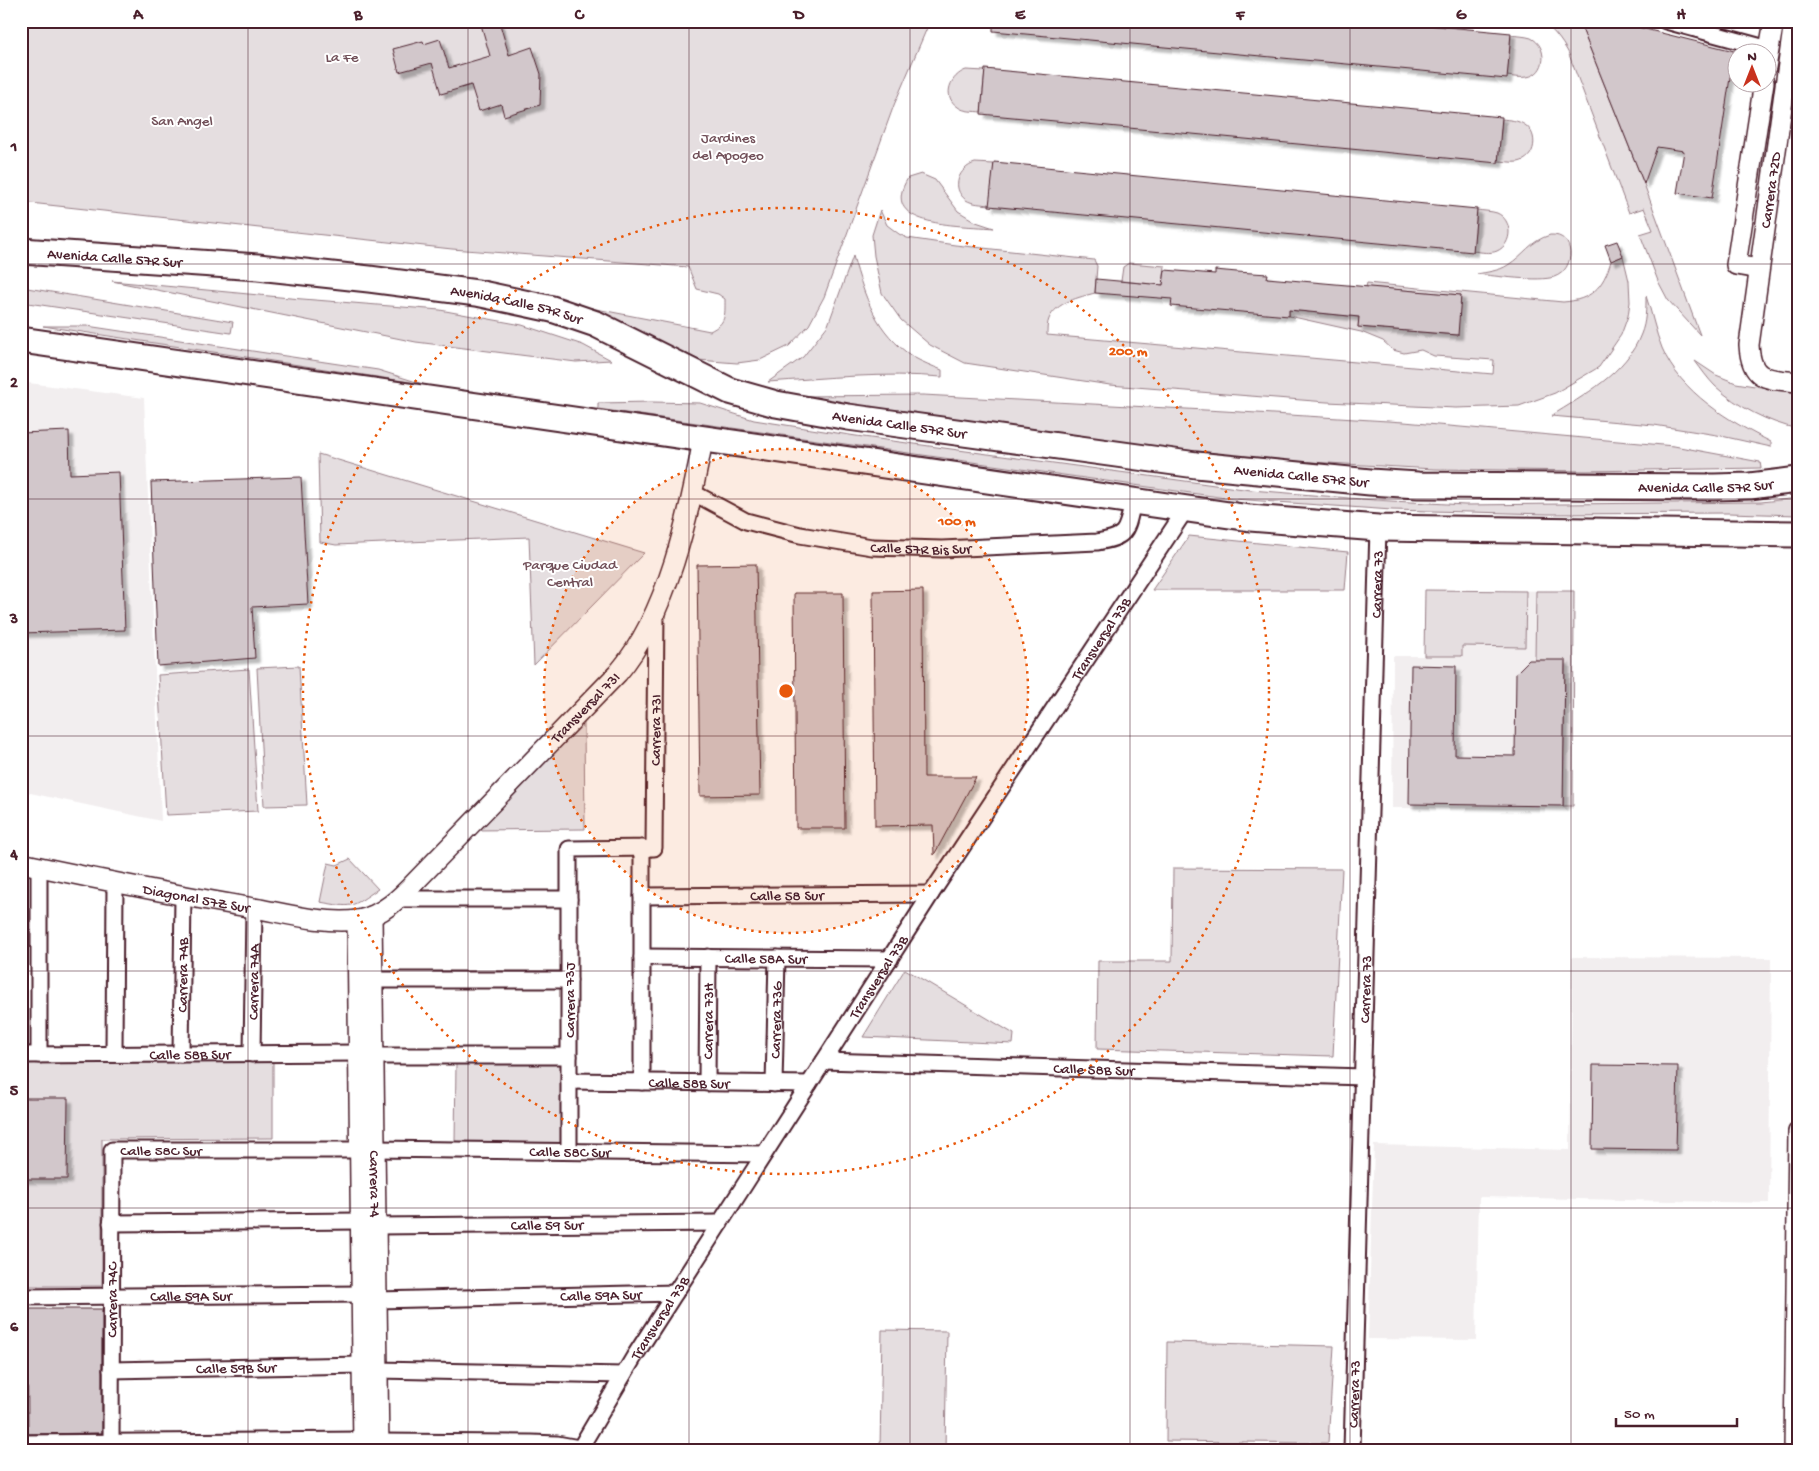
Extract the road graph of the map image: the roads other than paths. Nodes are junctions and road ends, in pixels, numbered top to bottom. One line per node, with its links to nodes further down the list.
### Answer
1 (1666, 21): 5 (street)
2 (1774, 21): 4 (street)
3 (1794, 21): 8 (street, Carrera 72D)
4 (1771, 42)
5 (1726, 43)
6 (1762, 92): 8 (street, Carrera 72D)
7 (21, 251): 12 (highway, Avenida Calle 57R Sur)
8 (1759, 269): 10 (street, Carrera 72D)
9 (21, 340): 11 (highway)
10 (1798, 382)
11 (703, 440): 13 (street, Transversal 73I); 14 (highway)
12 (1798, 480)
13 (692, 492): 14 (street, Calle 57R Bis Sur); 18 (street, Transversal 73I)
14 (1134, 502): 15 (highway)
15 (1186, 509): 16 (highway); 22 (street, Transversal 73B)
16 (1378, 528): 17 (highway); 43 (street, Carrera 73)
17 (1798, 534)
18 (656, 611): 19 (street, Carrera 73I); 25 (street, Transversal 73I)
19 (648, 848): 24 (street, Carrera 73I); 26 (street, Carrera 73J)
20 (30, 865): 21 (street, Diagonal 57Z Sur); 39 (street)
21 (115, 883): 23 (street, Diagonal 57Z Sur); 35 (street)
22 (931, 894): 24 (street, Calle 58 Sur); 32 (street, Transversal 73B)
23 (183, 896): 27 (street, Diagonal 57Z Sur); 36 (street, Carrera 74B)
24 (642, 896): 29 (street, Carrera 73I)
25 (398, 899): 26 (street); 28 (street, Transversal 73I)
26 (569, 899): 34 (street, Carrera 73J)
27 (254, 908): 28 (street, Diagonal 57Z Sur); 37 (street, Carrera 74A)
28 (365, 918): 33 (street, Carrera 74); 40 (street, Carrera 74)
29 (642, 957): 30 (street, Calle 58A Sur); 45 (street, Carrera 73I)
30 (708, 957): 31 (street, Calle 58A Sur); 46 (street, Carrera 73H)
31 (777, 958): 32 (street, Calle 58A Sur); 47 (street, Carrera 73G)
32 (890, 959): 42 (street, Transversal 73B)
33 (373, 980): 34 (street); 40 (street, Carrera 74)
34 (569, 980): 41 (street, Carrera 73J)
35 (114, 1054): 36 (street, Calle 58B Sur); 39 (street, Calle 58B Sur)
36 (181, 1054): 37 (street, Calle 58B Sur)
37 (252, 1054): 40 (street, Calle 58B Sur)
38 (21, 1055): 39 (street, Calle 58B Sur)
39 (39, 1055)
40 (366, 1055): 41 (street, Calle 58B Sur); 50 (street, Carrera 74)
41 (569, 1056): 44 (street, Carrera 73J)
42 (824, 1061): 43 (street, Calle 58B Sur); 48 (street, Transversal 73B)
43 (1363, 1077): 68 (street, Carrera 73)
44 (569, 1081): 45 (street, Calle 58B Sur); 52 (street, Carrera 73J)
45 (642, 1082): 46 (street, Calle 58B Sur)
46 (707, 1083): 47 (street, Calle 58B Sur)
47 (774, 1084): 48 (street, Calle 58B Sur)
48 (809, 1084): 53 (street, Transversal 73B)
49 (1798, 1132): 69 (street)
50 (367, 1149): 51 (street, Calle 58C Sur); 52 (street, Calle 58C Sur); 56 (street, Carrera 74)
51 (112, 1150): 54 (street, Carrera 74C)
52 (569, 1151): 53 (street, Calle 58C Sur)
53 (764, 1154): 55 (street, Transversal 73B)
54 (112, 1223): 56 (street, Calle 59 Sur); 58 (street, Carrera 74C)
55 (720, 1223): 56 (street, Calle 59 Sur); 57 (street, Transversal 73B)
56 (368, 1224): 60 (street, Carrera 74)
57 (675, 1293): 60 (street, Calle 59A Sur); 63 (street, Transversal 73B)
58 (112, 1296): 59 (street, Calle 59A Sur); 60 (street, Calle 59A Sur); 62 (street, Carrera 74C)
59 (21, 1297)
60 (369, 1297): 61 (street, Carrera 74)
61 (369, 1368): 62 (street, Calle 59B Sur); 63 (street, Calle 59B Sur); 65 (street, Carrera 74)
62 (112, 1370): 66 (street, Carrera 74C)
63 (623, 1375): 67 (street, Transversal 73B)
64 (21, 1444): 66 (street)
65 (371, 1445): 66 (street); 67 (street)
66 (112, 1446)
67 (579, 1449)
68 (1352, 1450)
69 (1794, 1450)

